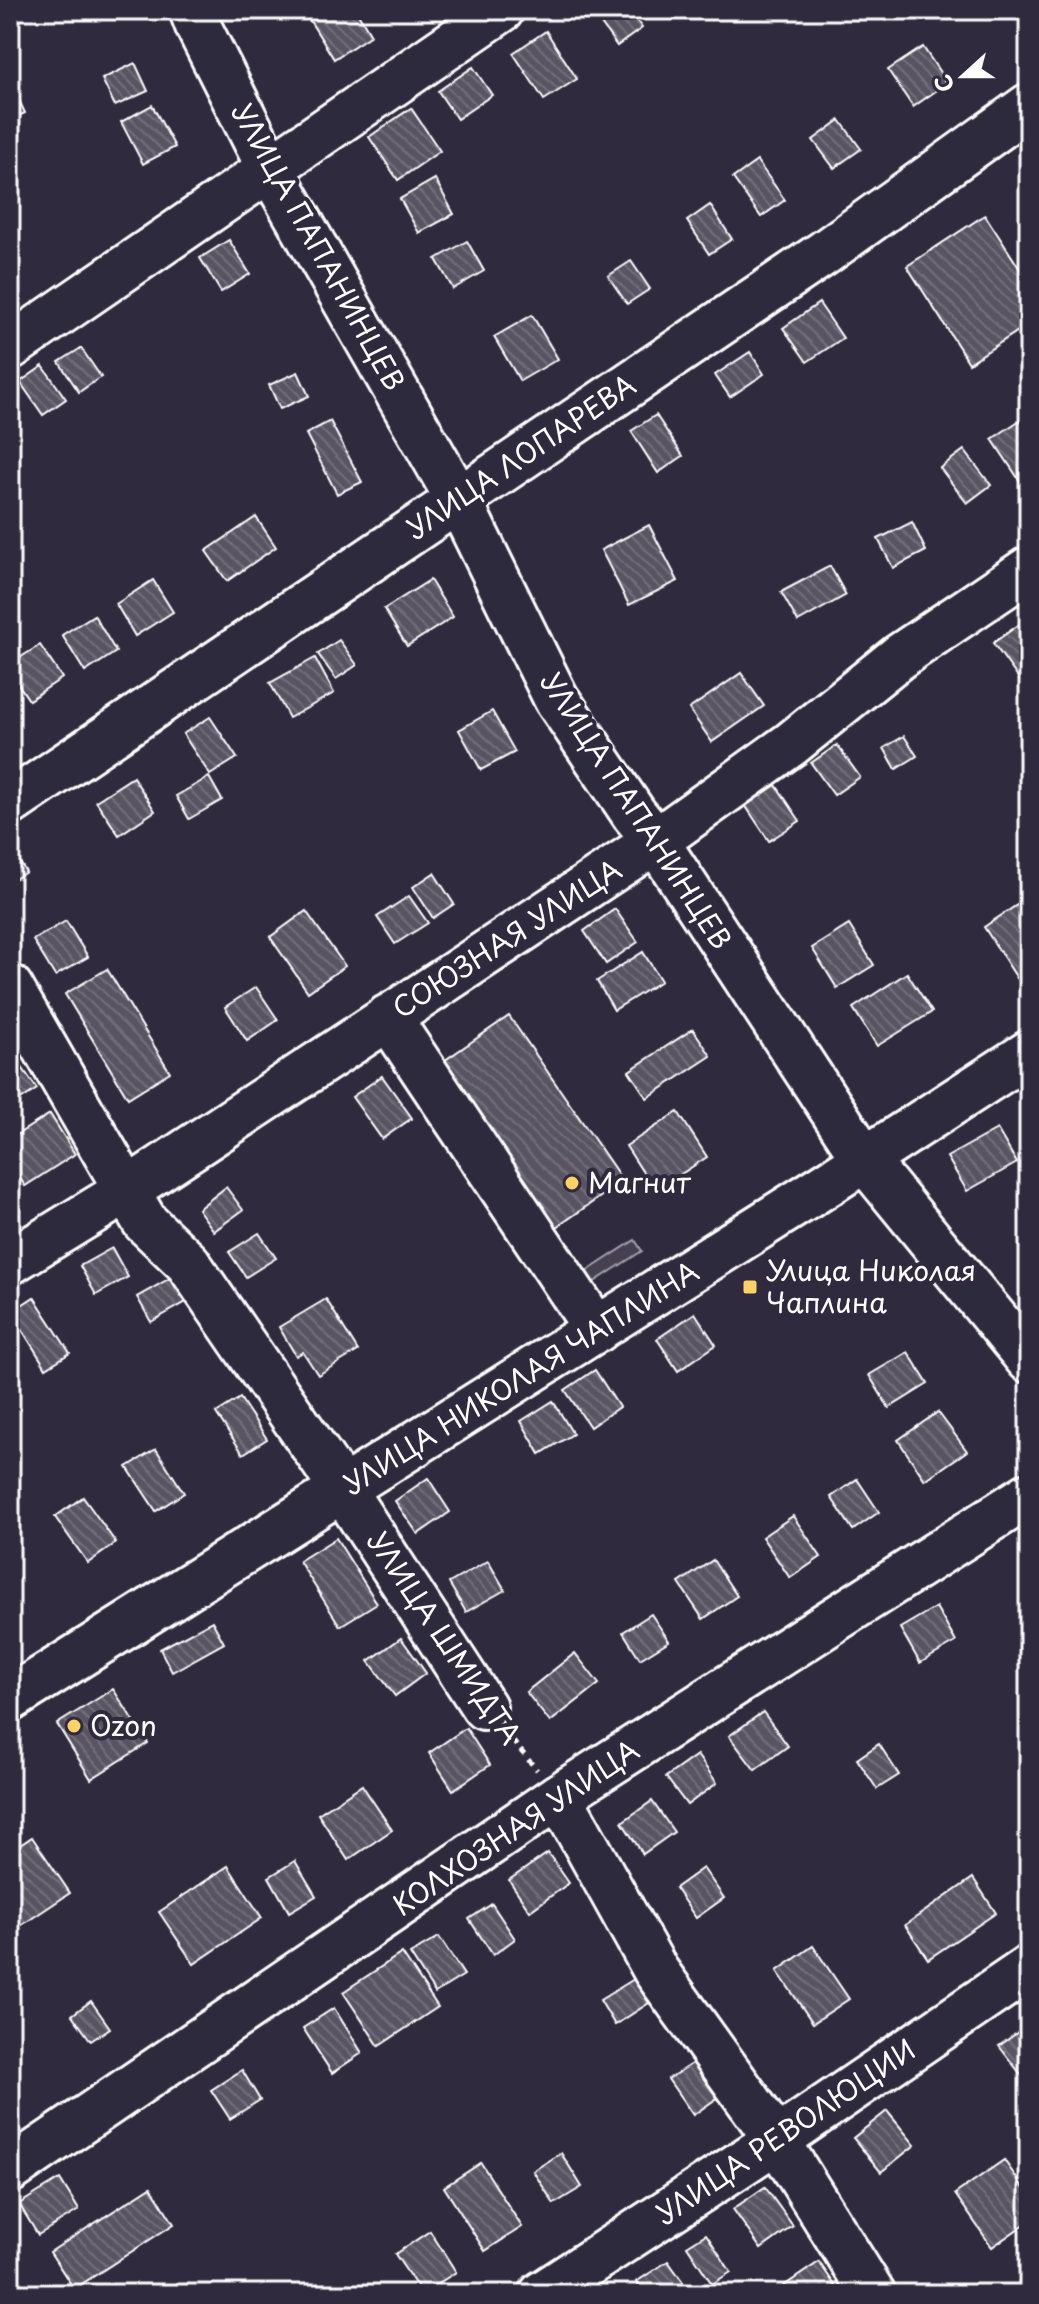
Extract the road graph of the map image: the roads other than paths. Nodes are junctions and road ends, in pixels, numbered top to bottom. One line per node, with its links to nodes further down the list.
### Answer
1 (192, 10): 4 (street, УЛИЦА ПАПАНИНЦЕВ)
2 (501, 10): 4 (street)
3 (1029, 106): 6 (street, УЛИЦА ЛОПАРЕВА)
4 (269, 167): 5 (street); 6 (street, УЛИЦА ПАПАНИНЦЕВ)
5 (10, 347)
6 (458, 499): 8 (street, УЛИЦА ЛОПАРЕВА); 9 (street, УЛИЦА ПАПАНИНЦЕВ)
7 (1029, 569): 9 (street, СОЮЗНАЯ УЛИЦА)
8 (10, 803)
9 (656, 841): 11 (street, СОЮЗНАЯ УЛИЦА); 13 (street, УЛИЦА ПАПАНИНЦЕВ)
10 (10, 987): 14 (street, УЛИЦА ШМИДТА)
11 (388, 1017): 14 (street, СОЮЗНАЯ УЛИЦА); 16 (street)
12 (1029, 1053): 13 (street, УЛИЦА НИКОЛАЯ ЧАПЛИНА)
13 (865, 1160): 16 (street, УЛИЦА НИКОЛАЯ ЧАПЛИНА); 17 (street, УЛИЦА ПАПАНИНЦЕВ)
14 (126, 1191): 15 (street, СОЮЗНАЯ УЛИЦА); 18 (street, УЛИЦА ШМИДТА)
15 (10, 1262)
16 (597, 1330): 18 (street, УЛИЦА НИКОЛАЯ ЧАПЛИНА)
17 (1029, 1360)
18 (343, 1490): 20 (street, УЛИЦА НИКОЛАЯ ЧАПЛИНА); 21 (street, УЛИЦА ШМИДТА)
19 (1029, 1495): 22 (street, КОЛХОЗНАЯ УЛИЦА)
20 (10, 1699)
21 (484, 1707)
22 (559, 1796): 24 (street); 25 (street, КОЛХОЗНАЯ УЛИЦА)
23 (1029, 1968): 24 (street, УЛИЦА РЕВОЛЮЦИИ)
24 (777, 2140): 26 (street, УЛИЦА РЕВОЛЮЦИИ); 27 (street)
25 (10, 2170)
26 (542, 2294)
27 (873, 2294)

